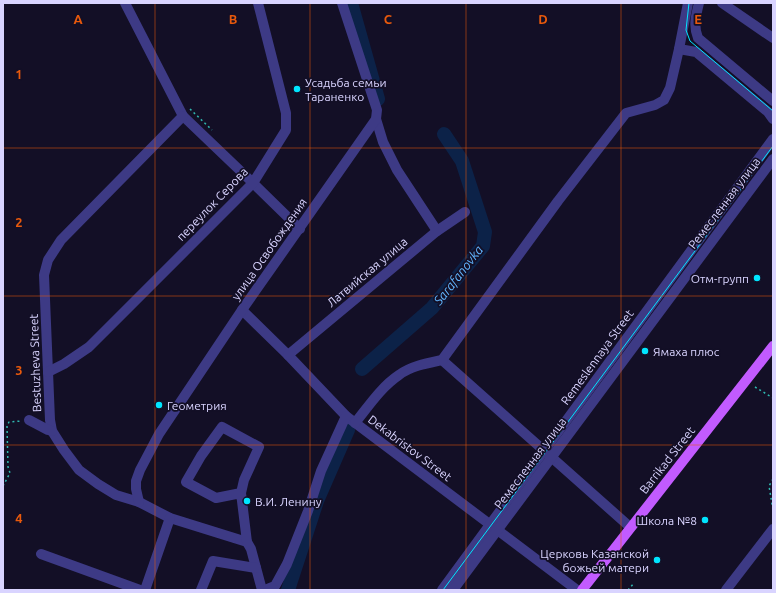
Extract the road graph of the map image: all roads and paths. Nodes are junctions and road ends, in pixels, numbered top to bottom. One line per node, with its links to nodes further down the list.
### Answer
1 (125, 3): 10 (street)
2 (258, 3): 15 (street, переулок Серова)
3 (342, 3): 11 (street)
4 (688, 3): 8 (street)
5 (699, 3): 9 (street)
6 (722, 3): 7 (street)
7 (773, 38)
8 (679, 49): 12 (street); 22 (street)
9 (773, 101)
10 (183, 116): 15 (street); 23 (street, Bestuzheva Street)
11 (376, 119): 17 (street, улица Освобождения); 18 (street)
12 (773, 119)
13 (773, 139): 30 (street, Remeslennaya Street)
14 (771, 165): 30 (street, Ремесленная улица)
15 (253, 182): 17 (street); 23 (street, переулок Серова)
16 (465, 212): 18 (street, Латвийская улица)
17 (300, 229): 19 (street, улица Освобождения)
18 (437, 231): 21 (street, Латвийская улица)
19 (242, 310): 21 (street, Dekabristov Street); 34 (street, улица Освобождения)
20 (773, 346): 38 (main road, Barrikad Street)
21 (288, 355): 26 (street, Dekabristov Street)
22 (442, 360): 28 (street); 30 (street)
23 (48, 372): 29 (street, Bestuzheva Street)
24 (755, 387): 25 (path)
25 (773, 398)
26 (346, 416): 28 (street, Dekabristov Street); 48 (street)
27 (29, 420): 29 (street); 32 (path)
28 (355, 423): 37 (street, Dekabristov Street)
29 (52, 430): 34 (street, Bestuzheva Street)
30 (548, 454): 37 (street, Ремесленная улица); 38 (street)
31 (773, 479): 35 (path)
32 (3, 486)
33 (241, 493): 33 (street); 40 (street)
34 (140, 502): 36 (street, Bestuzheva Street)
35 (773, 510)
36 (170, 518): 40 (street, Bestuzheva Street); 45 (street)
37 (493, 527): 49 (street); 50 (street, Ремесленная улица); 51 (street, Dekabristov Street)
38 (630, 527): 52 (main road, Barrikad Street)
39 (773, 528): 54 (street)
40 (247, 542): 42 (street)
41 (41, 554): 44 (street)
42 (256, 568): 46 (street); 47 (street)
43 (634, 583): 53 (path)
44 (140, 590)
45 (144, 590)
46 (201, 590)
47 (262, 590)
48 (265, 590)
49 (442, 590)
50 (453, 590)
51 (577, 590)
52 (582, 590)
53 (628, 590)
54 (726, 590)

